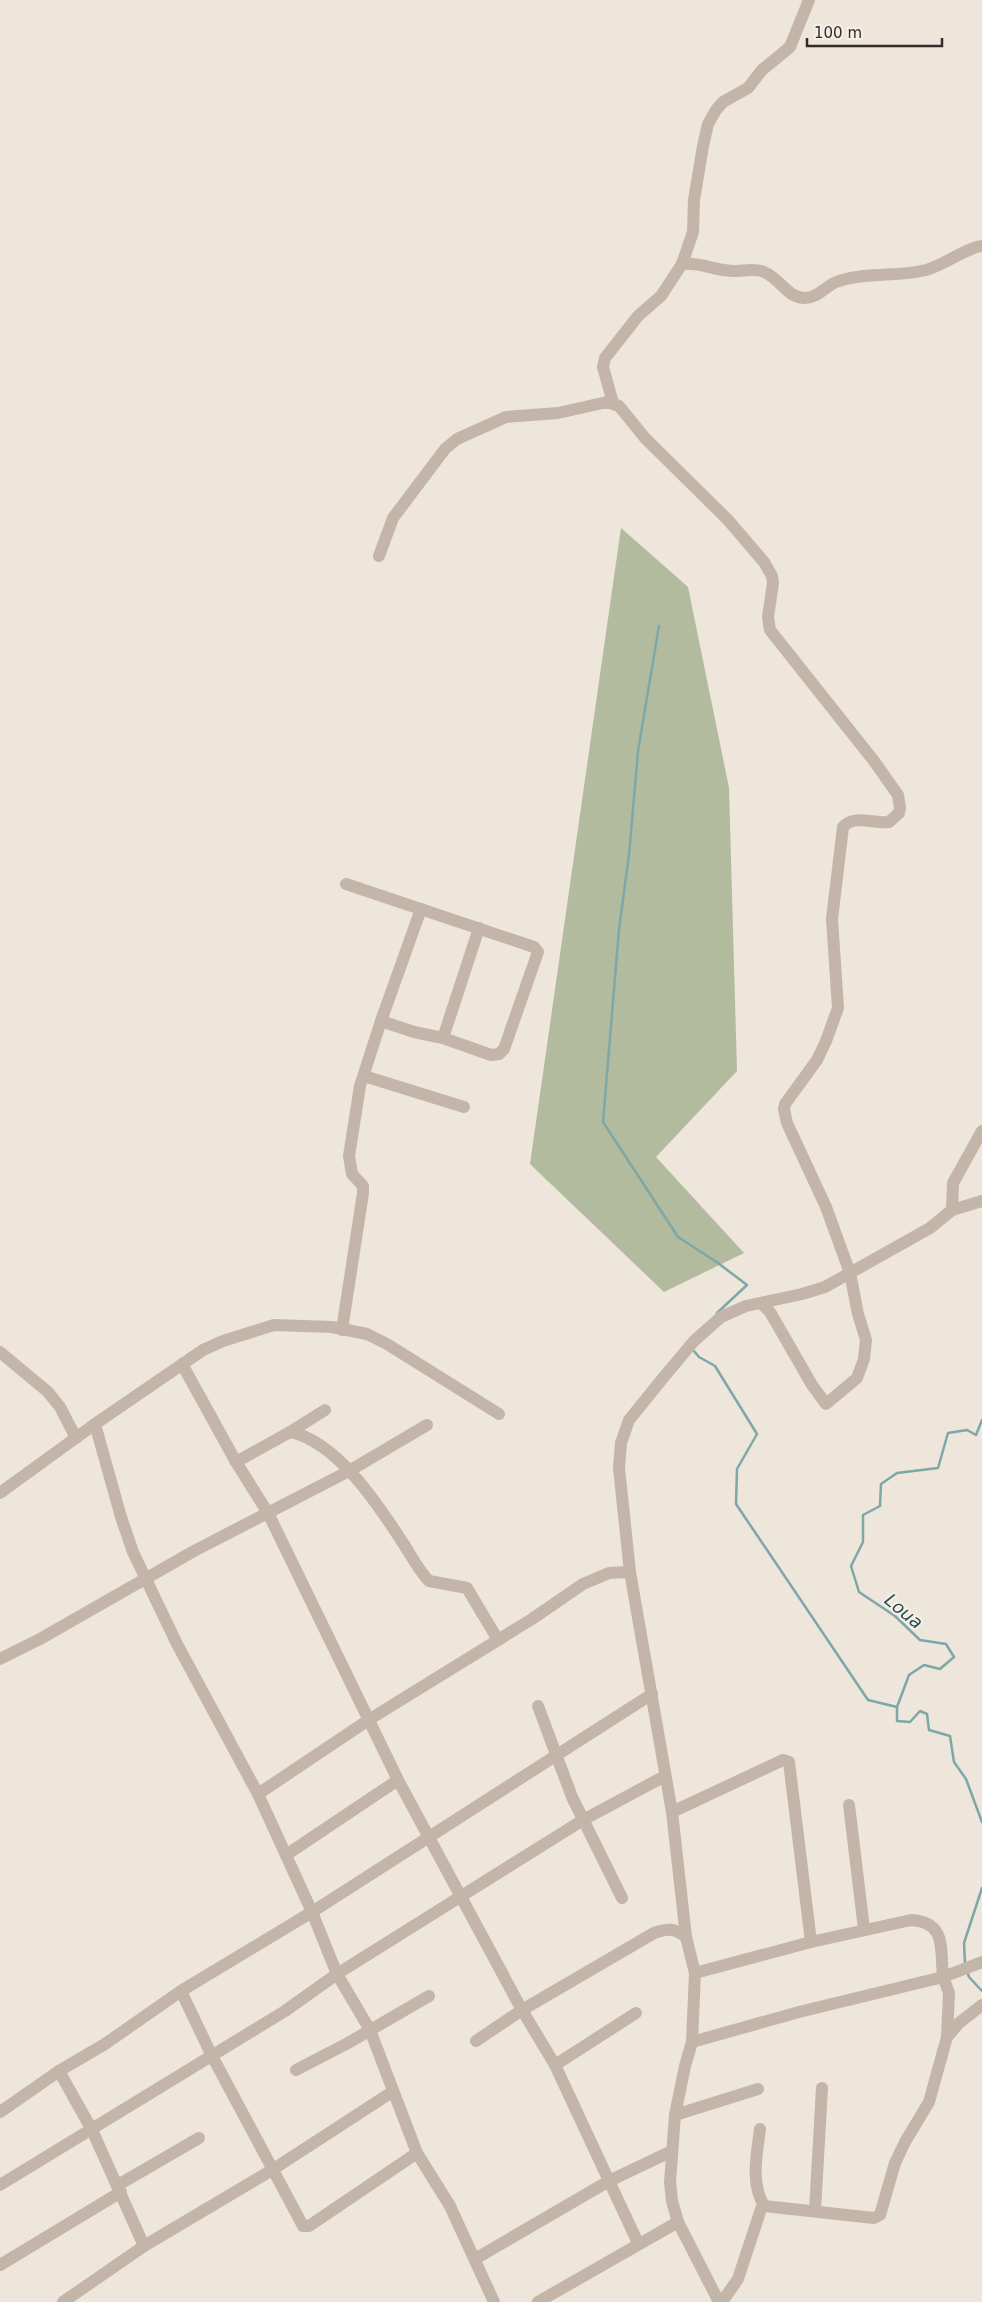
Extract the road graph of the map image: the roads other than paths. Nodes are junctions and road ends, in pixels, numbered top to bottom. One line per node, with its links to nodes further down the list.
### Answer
1 (809, 0): 3 (street)
2 (982, 246): 3 (street)
3 (682, 264): 4 (street)
4 (614, 403): 5 (street); 16 (street)
5 (379, 556)
6 (346, 884): 7 (street)
7 (421, 909): 8 (street); 9 (street)
8 (479, 928): 10 (street); 10 (street)
9 (380, 1021): 10 (street); 11 (street)
10 (444, 1038)
11 (364, 1076): 12 (street); 18 (street)
12 (464, 1107)
13 (982, 1131): 15 (street)
14 (982, 1201): 15 (street)
15 (952, 1210): 16 (street)
16 (850, 1273): 17 (street); 17 (street)
17 (762, 1304): 31 (street)
18 (342, 1330): 20 (street); 22 (street)
19 (0, 1352): 26 (street)
20 (182, 1364): 23 (street); 27 (street)
21 (325, 1410): 25 (street)
22 (498, 1414)
23 (95, 1424): 26 (street); 32 (street)
24 (427, 1425): 28 (street)
25 (290, 1432): 27 (street); 28 (street)
26 (76, 1438): 29 (street)
27 (236, 1462): 30 (street)
28 (349, 1471): 30 (street); 33 (street)
29 (0, 1493)
30 (268, 1514): 32 (street); 37 (street)
31 (630, 1572): 33 (street); 35 (street)
32 (146, 1578): 34 (street); 41 (street)
33 (498, 1640): 37 (street)
34 (0, 1659)
35 (652, 1694): 38 (street); 39 (street)
36 (538, 1706): 38 (street)
37 (370, 1719): 40 (street); 41 (street)
38 (557, 1754): 44 (street); 45 (street)
39 (666, 1776): 43 (street); 44 (street)
40 (398, 1780): 45 (street); 46 (street)
41 (258, 1794): 46 (street)
42 (849, 1805): 50 (street)
43 (672, 1812): 51 (street); 52 (street)
44 (583, 1820): 47 (street); 48 (street)
45 (430, 1837): 47 (street); 49 (street)
46 (286, 1855): 49 (street)
47 (462, 1896): 55 (street); 60 (street)
48 (622, 1898)
49 (312, 1912): 55 (street); 57 (street)
50 (864, 1929): 52 (street); 56 (street)
51 (686, 1938): 54 (street); 60 (street)
52 (811, 1942): 54 (street)
53 (978, 1963): 56 (street)
54 (695, 1973): 65 (street)
55 (337, 1974): 62 (street); 66 (street)
56 (943, 1977): 63 (street); 65 (street)
57 (181, 1990): 66 (street); 69 (street)
58 (429, 1996): 62 (street)
59 (982, 2005): 63 (street)
60 (522, 2010): 64 (street); 67 (street)
61 (636, 2014): 67 (street)
62 (370, 2030): 68 (street); 72 (street)
63 (947, 2037): 85 (street)
64 (476, 2041)
65 (692, 2042): 74 (street)
66 (211, 2054): 76 (street); 80 (street)
67 (555, 2065): 81 (street)
68 (296, 2070)
69 (59, 2071): 73 (street); 76 (street)
70 (822, 2088): 85 (street)
71 (758, 2089): 74 (street)
72 (392, 2092): 79 (street); 80 (street)
73 (0, 2112)
74 (675, 2115): 78 (street)
75 (760, 2128): 84 (street)
76 (92, 2130): 82 (street); 83 (street)
77 (199, 2138): 83 (street)
78 (672, 2151): 81 (street); 86 (street)
79 (417, 2153): 80 (street); 89 (street)
80 (272, 2170): 88 (street)
81 (609, 2181): 87 (street); 89 (street)
82 (0, 2185)
83 (120, 2188): 88 (street); 90 (street)
84 (764, 2206): 85 (street); 95 (street)
85 (815, 2210)
86 (678, 2222): 87 (street); 95 (street)
87 (638, 2243): 94 (street)
88 (144, 2246): 91 (street)
89 (475, 2260): 93 (street)
90 (0, 2265)
91 (83, 2296): 92 (street)
92 (63, 2302)
93 (494, 2302)
94 (538, 2302)
95 (721, 2302)

